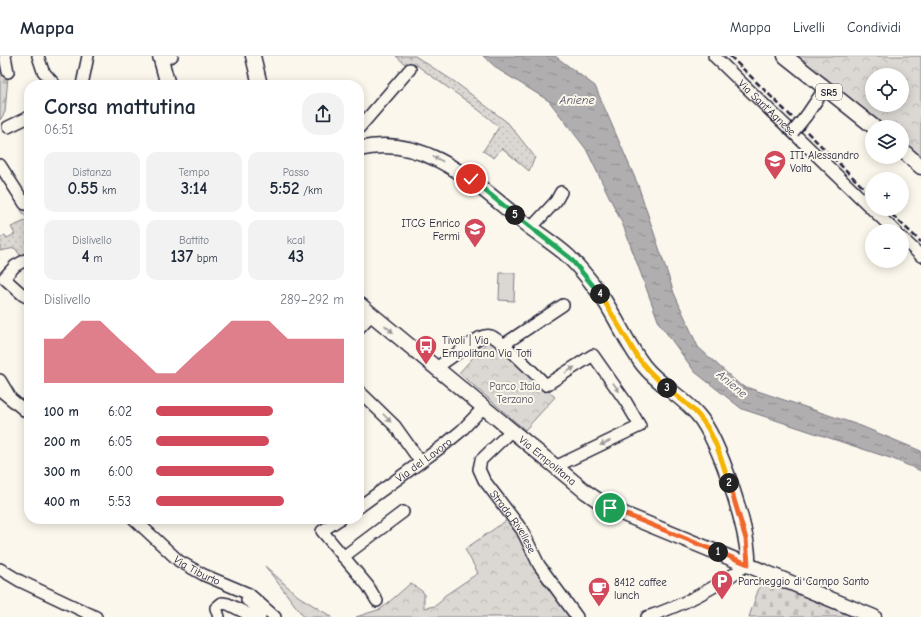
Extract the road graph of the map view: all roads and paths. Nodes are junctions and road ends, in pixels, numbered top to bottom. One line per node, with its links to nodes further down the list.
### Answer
1 (5, 56): 9 (street)
2 (38, 56): 10 (street)
3 (88, 56): 11 (street)
4 (253, 56): 13 (main road)
5 (714, 56): 19 (street, Via Sant'Agnese)
6 (785, 56): 14 (main road, SR5)
7 (165, 57): 12 (main road)
8 (410, 69): 17 (street)
9 (8, 72)
10 (50, 80)
11 (83, 80)
12 (167, 80)
13 (259, 80)
14 (825, 88): 16 (main road, SR5); 19 (street, bridge)
15 (24, 119): 18 (street)
16 (865, 120)
17 (364, 122)
18 (8, 127)
19 (793, 132): 26 (street, Via Sant'Agnese)
20 (364, 149): 29 (main road, one-way to 20)
21 (909, 156): 23 (main road)
22 (0, 165): 25 (street)
23 (921, 167)
24 (561, 192): 29 (street)
25 (24, 202)
26 (865, 202)
27 (879, 216): 28 (street, Via Sant'Agnese)
28 (888, 224)
29 (531, 228): 54 (main road)
30 (909, 245): 31 (street)
31 (921, 256)
32 (24, 261): 33 (street)
33 (24, 296)
34 (563, 305): 38 (street)
35 (364, 308): 36 (main road, Via Empolitana)
36 (371, 314): 37 (street); 39 (main road, Via Empolitana, one-way to 39)
37 (364, 322)
38 (503, 345): 39 (street); 48 (street, one-way to 48)
39 (436, 368): 44 (main road, Via Empolitana)
40 (0, 380): 43 (street)
41 (0, 390): 43 (street)
42 (364, 396): 47 (street, one-way to 47)
43 (11, 397): 45 (street)
44 (483, 408): 46 (main road, Via Empolitana); 47 (street, Via del Lavoro)
45 (24, 409)
46 (511, 431): 48 (main road, Via Empolitana); 60 (street, Strada Rivellese)
47 (420, 461): 49 (street, Via del Lavoro)
48 (555, 467): 54 (main road, Via Empolitana)
49 (364, 503)
50 (403, 512): 53 (street)
51 (139, 524): 57 (street, Via Tiburto)
52 (332, 524): 53 (street)
53 (343, 557): 56 (street)
54 (748, 564): 61 (street); 62 (main road, Via Empolitana)
55 (0, 570): 58 (street)
56 (377, 601)
57 (263, 615): 59 (street)
58 (96, 617)
59 (219, 617)
60 (577, 617)
61 (647, 617)
62 (874, 617)

